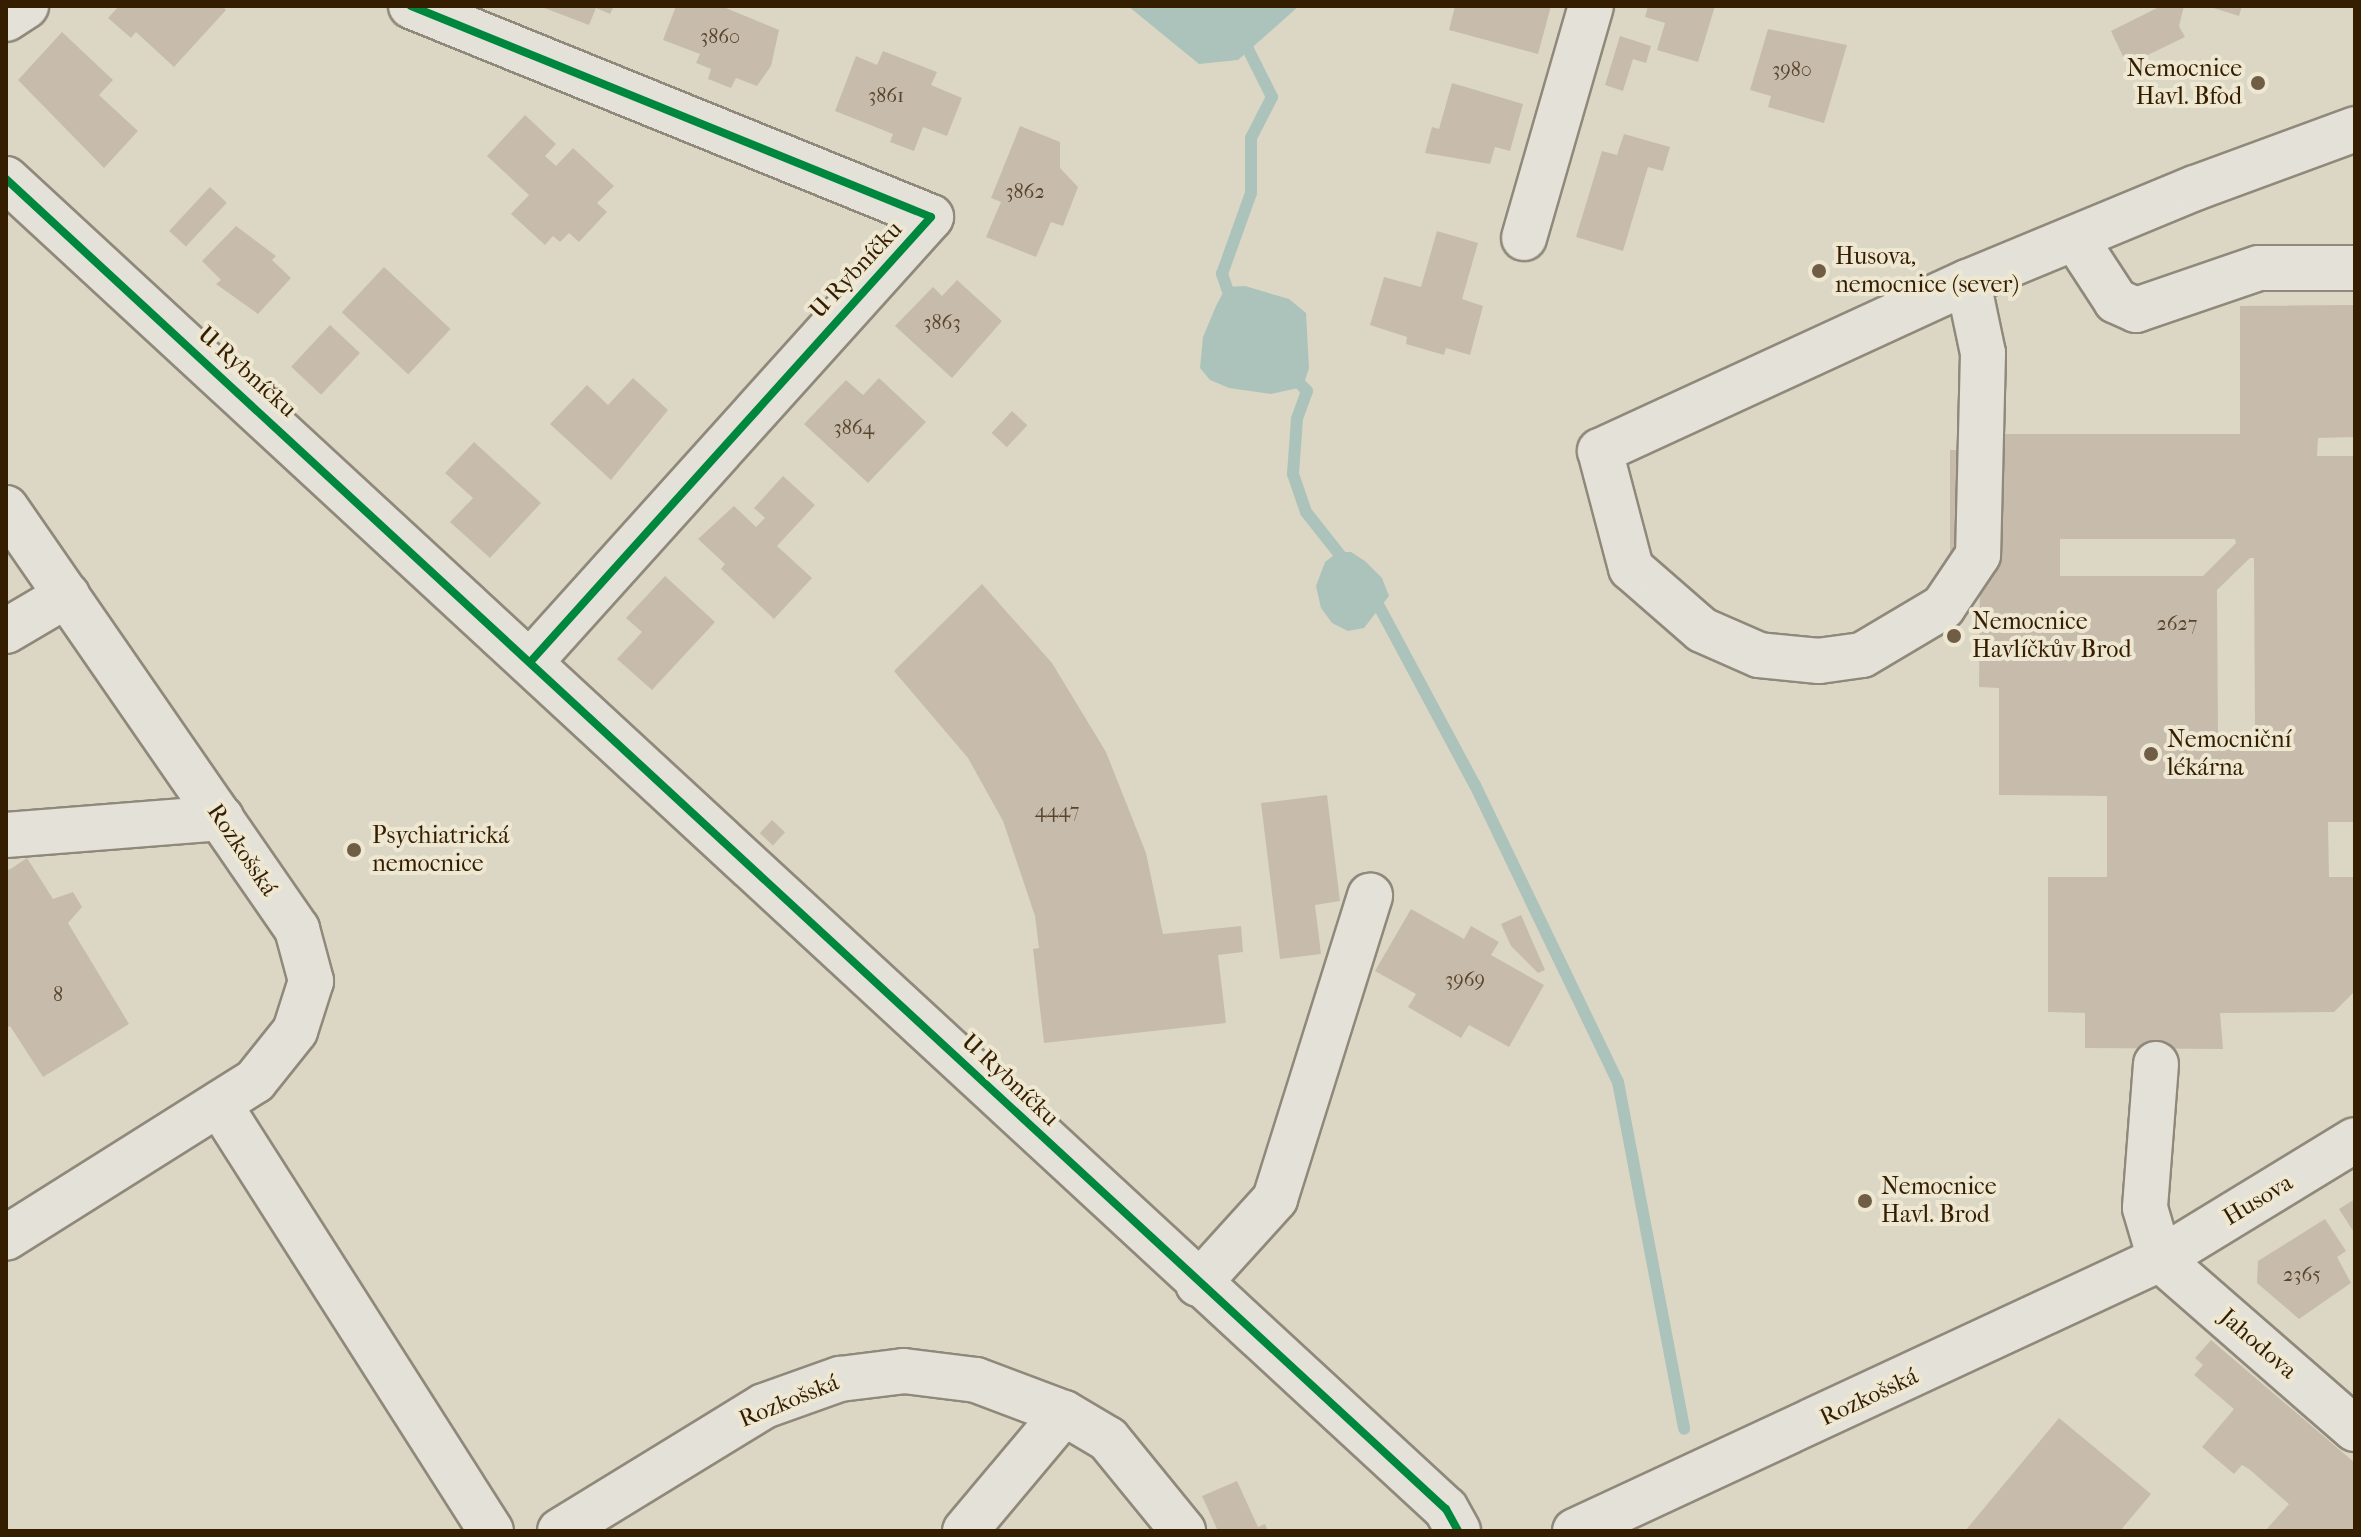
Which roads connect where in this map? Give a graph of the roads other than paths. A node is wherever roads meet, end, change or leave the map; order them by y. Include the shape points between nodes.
1 (26, 6) edge
2 (411, 6) edge
3 (1591, 6) edge
4 (6, 19) edge
5 (2355, 129) edge
6 (6, 179) edge
7 (1524, 238) dead end
8 (2075, 238) junction
9 (2355, 268) edge
10 (1968, 282) junction
11 (6, 508) edge
12 (67, 595) junction
13 (6, 631) edge
14 (532, 660) junction
15 (221, 818) junction
16 (6, 835) edge
17 (1370, 895) dead end
18 (2156, 1064) dead end
19 (219, 1104) junction
20 (2355, 1140) edge
21 (6, 1238) edge
22 (2160, 1259) junction
23 (1198, 1284) junction
24 (1064, 1413) junction
25 (2355, 1429) edge
26 (491, 1531) edge
27 (560, 1531) edge
28 (965, 1531) edge
29 (1183, 1531) edge
30 (1458, 1531) edge
31 (1575, 1531) edge

1 - 4 street
2 - 14 street, U Rybníčku via 931,217
3 - 7 street
5 - 8 street
6 - 14 street, U Rybníčku
8 - 9 street via 2116,301 2136,310 2259,268
8 - 10 street
10 - 10 street via 1600,451 1631,568 1702,630 1759,655 1819,661 1862,655 1943,607 1978,555 1983,353
11 - 12 street, Rozkošská
12 - 13 street
12 - 15 street, Rozkošská
14 - 23 street, U Rybníčku
15 - 16 street
15 - 19 street, Rozkošská via 297,929 311,981 295,1031 255,1081
17 - 23 street via 1275,1199
18 - 22 street via 2145,1208
19 - 21 street, Rozkošská
19 - 26 street
20 - 22 street, Husova
22 - 25 street, Jahodova
22 - 31 street, Rozkošská
23 - 30 street, U Rybníčku via 1446,1509
24 - 27 street, Rozkošská via 976,1380 904,1371 840,1379 764,1406
24 - 28 street
24 - 29 street, Rozkošská via 1108,1439

